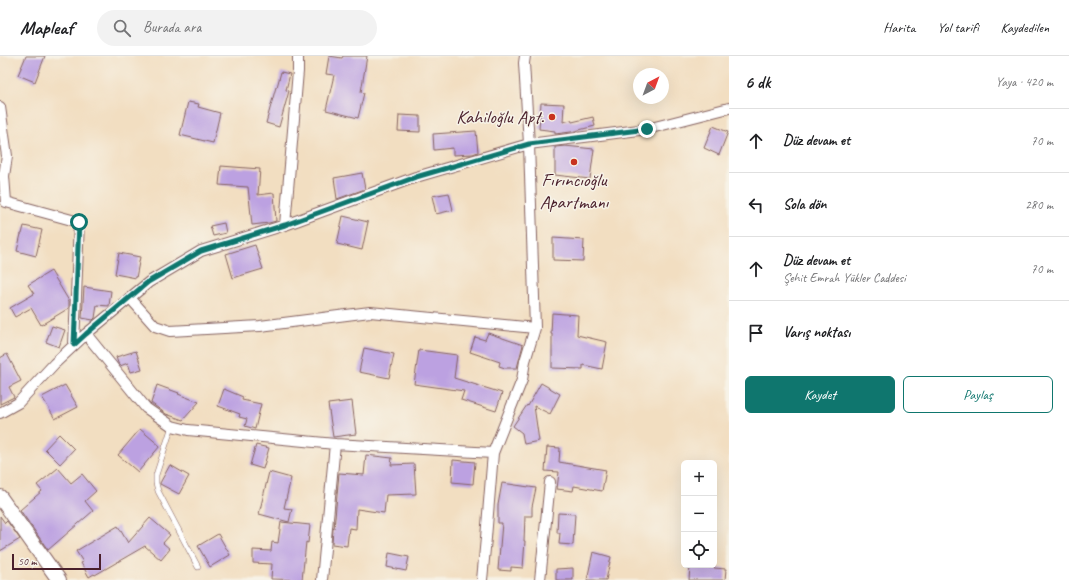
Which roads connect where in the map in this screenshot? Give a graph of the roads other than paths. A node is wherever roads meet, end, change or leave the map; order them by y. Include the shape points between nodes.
1 (298, 56) edge
2 (526, 56) edge
3 (0, 107) edge
4 (729, 108) edge
5 (529, 144) junction
6 (2, 176) edge
7 (285, 225) junction
8 (130, 298) junction
9 (535, 328) junction
10 (86, 334) junction
11 (74, 345) junction
12 (0, 413) edge
13 (172, 426) junction
14 (335, 444) junction
15 (493, 454) junction
16 (550, 482) dead end
17 (0, 496) edge
18 (198, 567) dead end
19 (59, 580) edge
20 (322, 580) edge
21 (482, 580) edge
22 (540, 580) edge

1 - 7 street
2 - 5 street via 524,63
3 - 6 street via 7,156
4 - 5 street via 647,129
5 - 7 street via 416,177
5 - 9 street
6 - 11 street via 6,202 79,222
7 - 8 street via 201,251 148,282
8 - 9 street via 155,326 170,331 260,326 370,312
8 - 10 street
9 - 15 street via 522,380
10 - 11 street
10 - 13 street via 146,408
11 - 12 street via 18,403
13 - 14 street via 188,430
13 - 18 lane via 156,475 156,483
14 - 15 street
14 - 20 street
15 - 21 street
16 - 22 street
17 - 19 street

